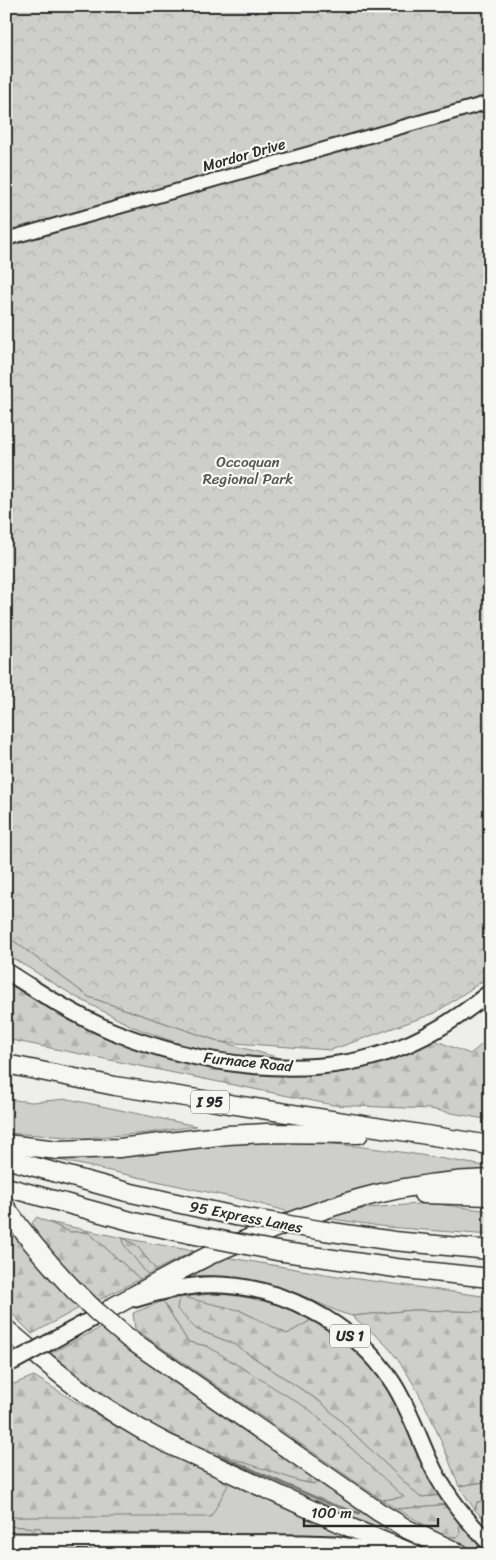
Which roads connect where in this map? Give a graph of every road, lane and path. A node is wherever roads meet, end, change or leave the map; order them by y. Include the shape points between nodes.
1 (490, 102) edge
2 (6, 239) edge
3 (6, 971) edge
4 (490, 992) edge
5 (6, 1064) edge
6 (415, 1134) junction
7 (6, 1144) edge
8 (490, 1145) edge
9 (6, 1159) edge
10 (490, 1179) edge
11 (6, 1187) edge
12 (490, 1196) edge
13 (329, 1207) junction
14 (6, 1208) edge
15 (490, 1250) edge
16 (490, 1278) edge
17 (110, 1308) junction
18 (6, 1329) edge
19 (9, 1364) edge
20 (6, 1541) edge
21 (490, 1544) edge
22 (392, 1554) edge
23 (414, 1554) edge
24 (461, 1554) edge

1 - 2 street, Mordor Drive
3 - 4 main road, Furnace Road via 79,1015 143,1042 214,1060 292,1067 338,1065 395,1050 449,1023
5 - 6 highway, I 95 via 115,1086
6 - 7 highway via 246,1134 119,1148 58,1150
6 - 8 highway, I 95
9 - 15 highway, 95 Express Lanes, bridge via 127,1192 235,1216 325,1232
10 - 13 highway via 419,1184
11 - 16 highway, bridge via 134,1222 277,1251
12 - 13 highway via 406,1194
13 - 17 highway via 206,1257
14 - 24 highway, bridge via 46,1261 128,1338 379,1512
17 - 19 main road, US 1, bridge
17 - 21 main road, US 1 via 170,1290 219,1285 290,1301 335,1324 362,1345 392,1382 441,1483
18 - 23 highway via 74,1385 143,1431
20 - 22 main road via 335,1544

